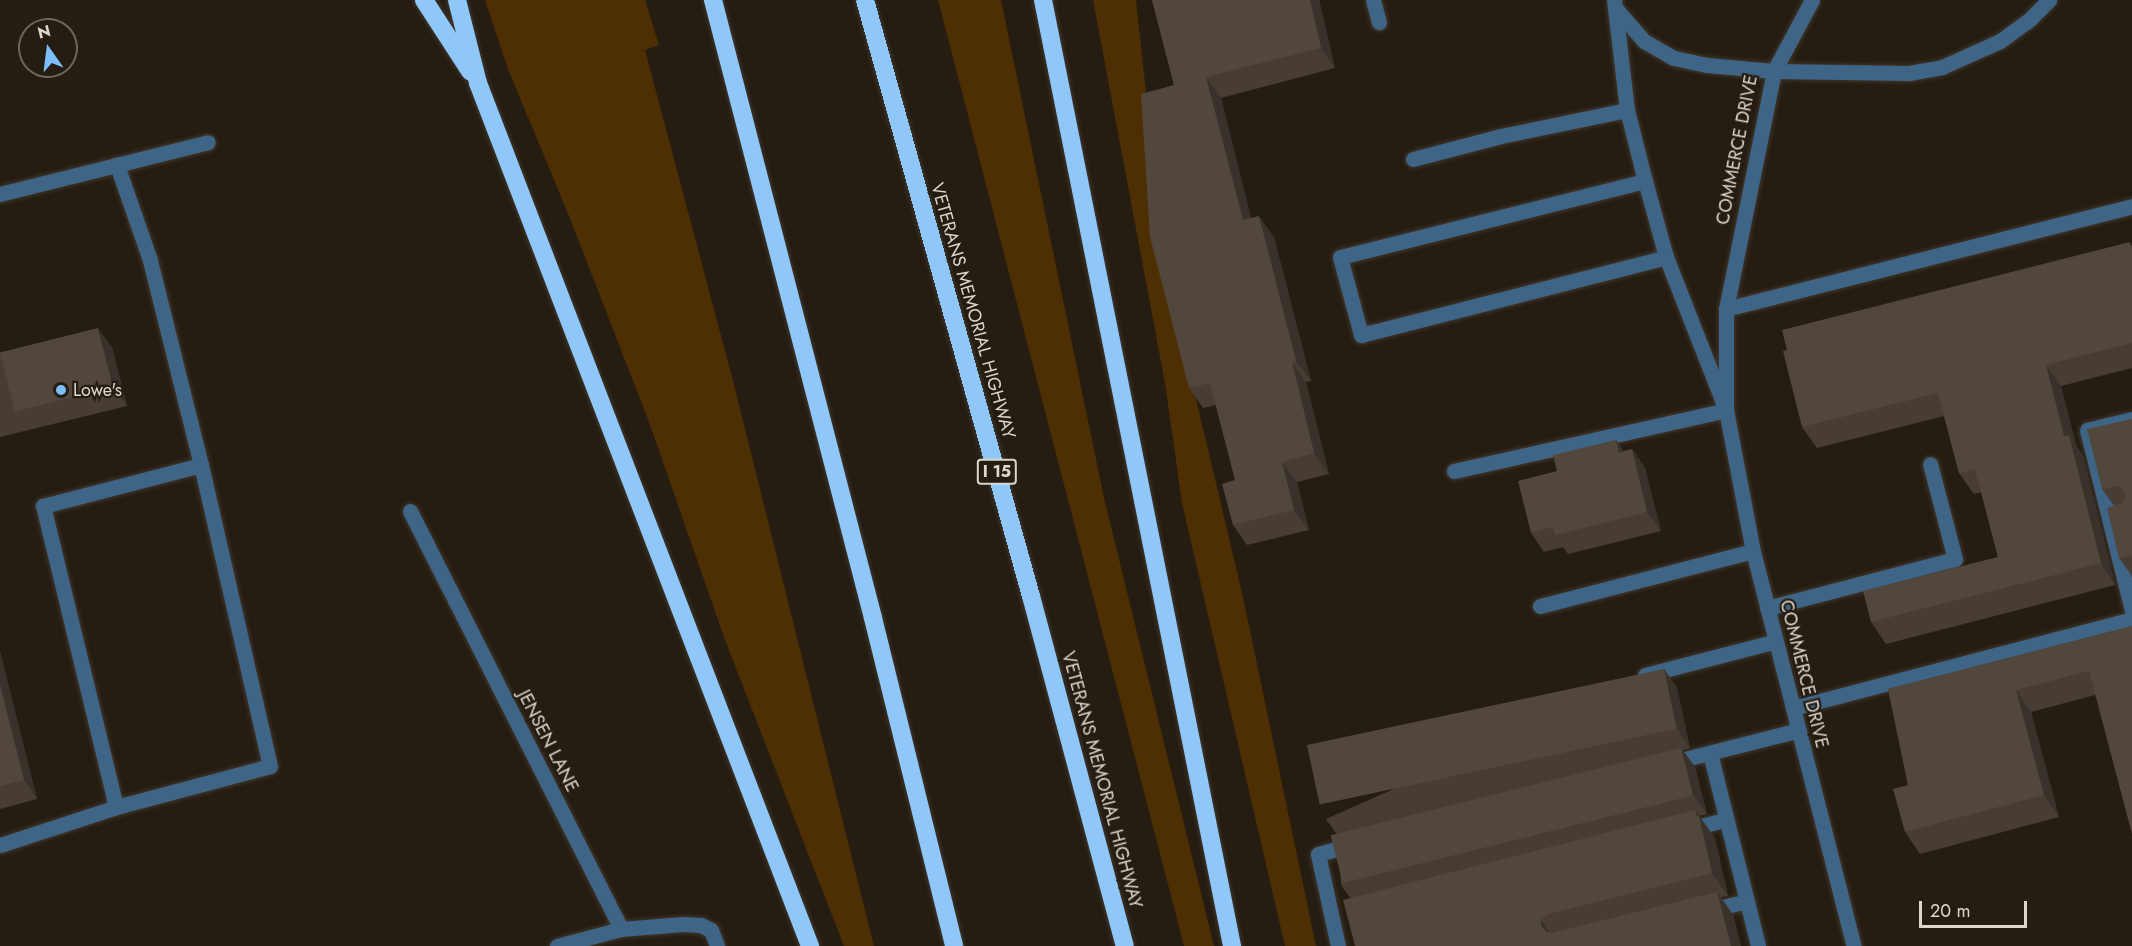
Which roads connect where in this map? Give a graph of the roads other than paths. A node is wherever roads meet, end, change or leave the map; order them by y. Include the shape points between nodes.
1 (424, 0) edge
2 (457, 0) edge
3 (713, 0) edge
4 (865, 0) edge
5 (1043, 0) edge
6 (1373, 0) edge
7 (1812, 0) edge
8 (2049, 0) edge
9 (1615, 4) edge
10 (1379, 22) dead end
11 (1774, 71) junction
12 (478, 84) junction
13 (1627, 110) junction
14 (208, 142) dead end
15 (1413, 159) dead end
16 (117, 165) junction
17 (1645, 181) junction
18 (0, 194) edge
19 (2132, 206) edge
20 (1666, 257) junction
21 (1726, 309) junction
22 (1726, 410) junction
23 (2132, 419) edge
24 (1930, 464) dead end
25 (201, 465) junction
26 (1454, 471) dead end
27 (410, 511) dead end
28 (1753, 551) junction
29 (1540, 606) dead end
30 (1767, 608) junction
31 (2132, 611) edge
32 (2132, 619) edge
33 (1776, 641) junction
34 (1635, 678) edge
35 (1793, 708) junction
36 (1799, 730) junction
37 (1710, 753) junction
38 (1652, 767) edge
39 (116, 807) junction
40 (1727, 819) junction
41 (1669, 834) edge
42 (1364, 842) edge
43 (0, 845) edge
44 (1747, 901) junction
45 (1690, 915) edge
46 (621, 929) junction
47 (1850, 945) edge
48 (556, 946) edge
49 (717, 946) edge
50 (810, 946) edge
51 (954, 946) edge
52 (1125, 946) edge
53 (1232, 946) edge
54 (1338, 946) edge
55 (1758, 946) edge

1 - 12 highway
2 - 12 highway
3 - 51 highway
4 - 52 highway, VETERANS MEMORIAL HIGHWAY / I 15
5 - 53 highway
6 - 10 street
7 - 11 street
8 - 11 street via 2000,41 1942,67 1909,73
9 - 11 street, COMMERCE DRIVE via 1644,41 1674,58
9 - 13 street, COMMERCE DRIVE
11 - 21 street, COMMERCE DRIVE
12 - 50 highway
13 - 15 street
13 - 17 street, COMMERCE DRIVE
14 - 16 street
16 - 18 street
16 - 25 street via 150,260
17 - 20 street, COMMERCE DRIVE
17 - 20 street via 1340,257 1361,335
19 - 21 street
20 - 22 street, COMMERCE DRIVE
21 - 22 street, COMMERCE DRIVE
22 - 26 street
22 - 28 street, COMMERCE DRIVE
23 - 31 street via 2087,430 2115,521
24 - 30 street via 1955,559
25 - 39 street via 270,766
25 - 39 street via 43,506
27 - 46 street, JENSEN LANE
28 - 29 street
28 - 30 street, COMMERCE DRIVE
30 - 33 street, COMMERCE DRIVE
32 - 35 street
33 - 34 street
33 - 35 street, COMMERCE DRIVE
35 - 36 street, COMMERCE DRIVE
36 - 37 street
36 - 47 street, COMMERCE DRIVE
37 - 38 street
37 - 40 street
39 - 43 street
40 - 41 street
40 - 44 street
42 - 54 street via 1318,854 1338,918
44 - 45 street
44 - 55 street
46 - 48 street
46 - 49 street via 701,925 711,930

